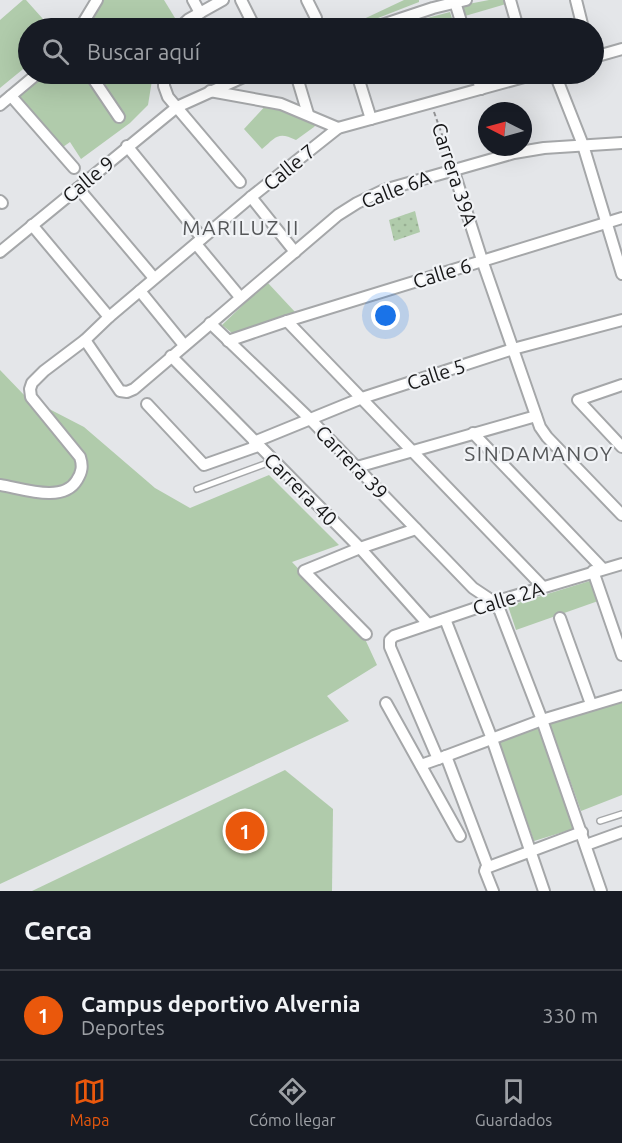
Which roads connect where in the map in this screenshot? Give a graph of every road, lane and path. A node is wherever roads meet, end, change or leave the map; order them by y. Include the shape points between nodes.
1 (97, 0) edge
2 (193, 0) edge
3 (223, 0) edge
4 (241, 0) edge
5 (307, 0) edge
6 (466, 0) edge
7 (510, 0) edge
8 (576, 0) edge
9 (454, 2) junction
10 (431, 4) edge
11 (200, 12) junction
12 (86, 18) edge
13 (196, 18) edge
14 (250, 18) edge
15 (316, 18) dead end
16 (397, 18) edge
17 (460, 18) edge
18 (515, 18) edge
19 (580, 18) edge
20 (622, 51) edge
21 (604, 55) edge
22 (25, 84) edge
23 (97, 84) edge
24 (164, 84) edge
25 (217, 84) edge
26 (299, 84) edge
27 (360, 84) edge
28 (479, 84) edge
29 (498, 84) edge
30 (559, 84) edge
31 (481, 89) junction
32 (210, 91) junction
33 (11, 96) junction
34 (431, 102) junction
35 (0, 105) edge
36 (177, 107) junction
37 (308, 114) junction
38 (119, 117) dead end
39 (371, 118) junction
40 (338, 128) junction
41 (622, 143) edge
42 (583, 145) junction
43 (127, 146) junction
44 (74, 168) dead end
45 (453, 169) junction
46 (240, 182) dead end
47 (78, 188) junction
48 (251, 197) junction
49 (622, 218) edge
50 (608, 223) junction
51 (32, 225) junction
52 (199, 238) junction
53 (0, 252) edge
54 (295, 252) junction
55 (483, 260) junction
56 (622, 274) edge
57 (154, 278) junction
58 (140, 291) junction
59 (240, 297) junction
60 (109, 317) junction
61 (622, 320) edge
62 (287, 321) junction
63 (210, 323) junction
64 (85, 340) junction
65 (228, 341) junction
66 (184, 345) junction
67 (513, 349) junction
68 (171, 356) junction
69 (622, 385) edge
70 (362, 398) junction
71 (147, 404) dead end
72 (536, 416) junction
73 (310, 419) junction
74 (473, 432) junction
75 (256, 444) junction
76 (622, 447) edge
77 (413, 451) junction
78 (273, 461) junction
79 (357, 466) junction
80 (0, 485) edge
81 (197, 489) dead end
82 (622, 515) edge
83 (416, 529) junction
84 (360, 548) junction
85 (622, 564) edge
86 (598, 570) junction
87 (543, 587) junction
88 (494, 602) junction
89 (560, 618) dead end
90 (445, 619) junction
91 (428, 624) junction
92 (366, 634) dead end
93 (622, 655) edge
94 (622, 696) edge
95 (386, 703) dead end
96 (591, 704) junction
97 (542, 720) junction
98 (492, 738) junction
99 (442, 758) junction
100 (421, 765) junction
101 (622, 814) edge
102 (600, 822) dead end
103 (582, 832) junction
104 (622, 832) edge
105 (460, 836) dead end
106 (586, 845) junction
107 (530, 852) junction
108 (488, 867) junction
109 (493, 891) edge
110 (544, 891) edge
111 (601, 891) edge

1 - 12 street
2 - 11 street
3 - 11 street
4 - 14 street
5 - 15 street
6 - 9 street
7 - 18 street
8 - 19 street
9 - 10 street
9 - 17 street
10 - 16 street
11 - 13 street
20 - 21 street
22 - 33 street
23 - 38 street
24 - 36 street
25 - 32 street, Calle 9
26 - 37 street
27 - 39 street
28 - 31 street
29 - 31 street, Calle 7
30 - 42 street
31 - 34 street, Calle 7
32 - 36 street, Calle 9
32 - 37 street via 281,104
33 - 35 street
33 - 44 street
34 - 39 street, Calle 7
34 - 45 path, Carrera 39A
36 - 43 street, Calle 9
36 - 46 street
37 - 40 street
39 - 40 street, Calle 7
40 - 48 street, Calle 7
41 - 42 street, Calle 6A
42 - 45 street, Calle 6A via 514,153
42 - 50 street
43 - 47 street, Calle 9
43 - 52 street
45 - 54 street, Calle 6A via 357,202
45 - 55 street, Carrera 39A
47 - 51 street, Calle 9
47 - 57 street
48 - 52 street, Calle 7
48 - 54 street
49 - 50 street, Calle 6
50 - 55 street, Calle 6
50 - 56 street
51 - 53 street, Calle 9
51 - 60 street
52 - 57 street, Calle 7
52 - 59 street
54 - 59 street, Calle 6A
55 - 62 street, Calle 6
55 - 67 street, Carrera 39A
57 - 58 street, Calle 7
58 - 60 street, Calle 7
58 - 66 street
59 - 63 street, Calle 6A
60 - 64 street, Calle 7
61 - 67 street, Calle 5
62 - 65 street, Calle 6
62 - 70 street
63 - 65 street, Carrera 39
63 - 66 street, Calle 6A
64 - 68 street, Calle 6A via 120,391 134,389
64 - 80 street, Calle 7 via 44,371 30,389 42,413 81,458 81,474 75,484 62,492
65 - 73 street, Carrera 39
66 - 68 street, Calle 6A
67 - 70 street, Calle 5
67 - 72 street, Carrera 39A
68 - 75 street, Carrera 40
69 - 76 street via 578,400
70 - 73 street, Calle 5
70 - 77 street
71 - 75 street, Calle 5 via 204,465
72 - 74 street
72 - 82 street, Carrera 39A via 547,437
73 - 75 street, Calle 5
73 - 79 street, Carrera 39
74 - 77 street
74 - 86 street
75 - 78 street, Carrera 40
77 - 79 street
77 - 87 street
78 - 81 lane
78 - 84 street, Carrera 40
79 - 83 street, Carrera 39
83 - 84 street
83 - 88 street, Carrera 39 via 473,588
84 - 91 street, Carrera 40
84 - 92 street via 304,571
85 - 86 street, Calle 2A
86 - 87 street, Calle 2A
86 - 93 street
87 - 88 street, Calle 2A
88 - 90 street, Calle 2A
88 - 97 street via 505,620
89 - 96 street
90 - 91 street, Calle 2A
90 - 98 street
91 - 99 street, Calle 2A via 394,636 390,647
94 - 96 street
95 - 100 street
96 - 97 street
97 - 98 street
97 - 103 street
98 - 99 street
98 - 107 street
99 - 100 street
99 - 108 street
100 - 105 street
101 - 102 lane
103 - 106 street
103 - 107 street
104 - 106 street
106 - 111 street
107 - 108 street
107 - 110 street
108 - 109 street via 485,871

